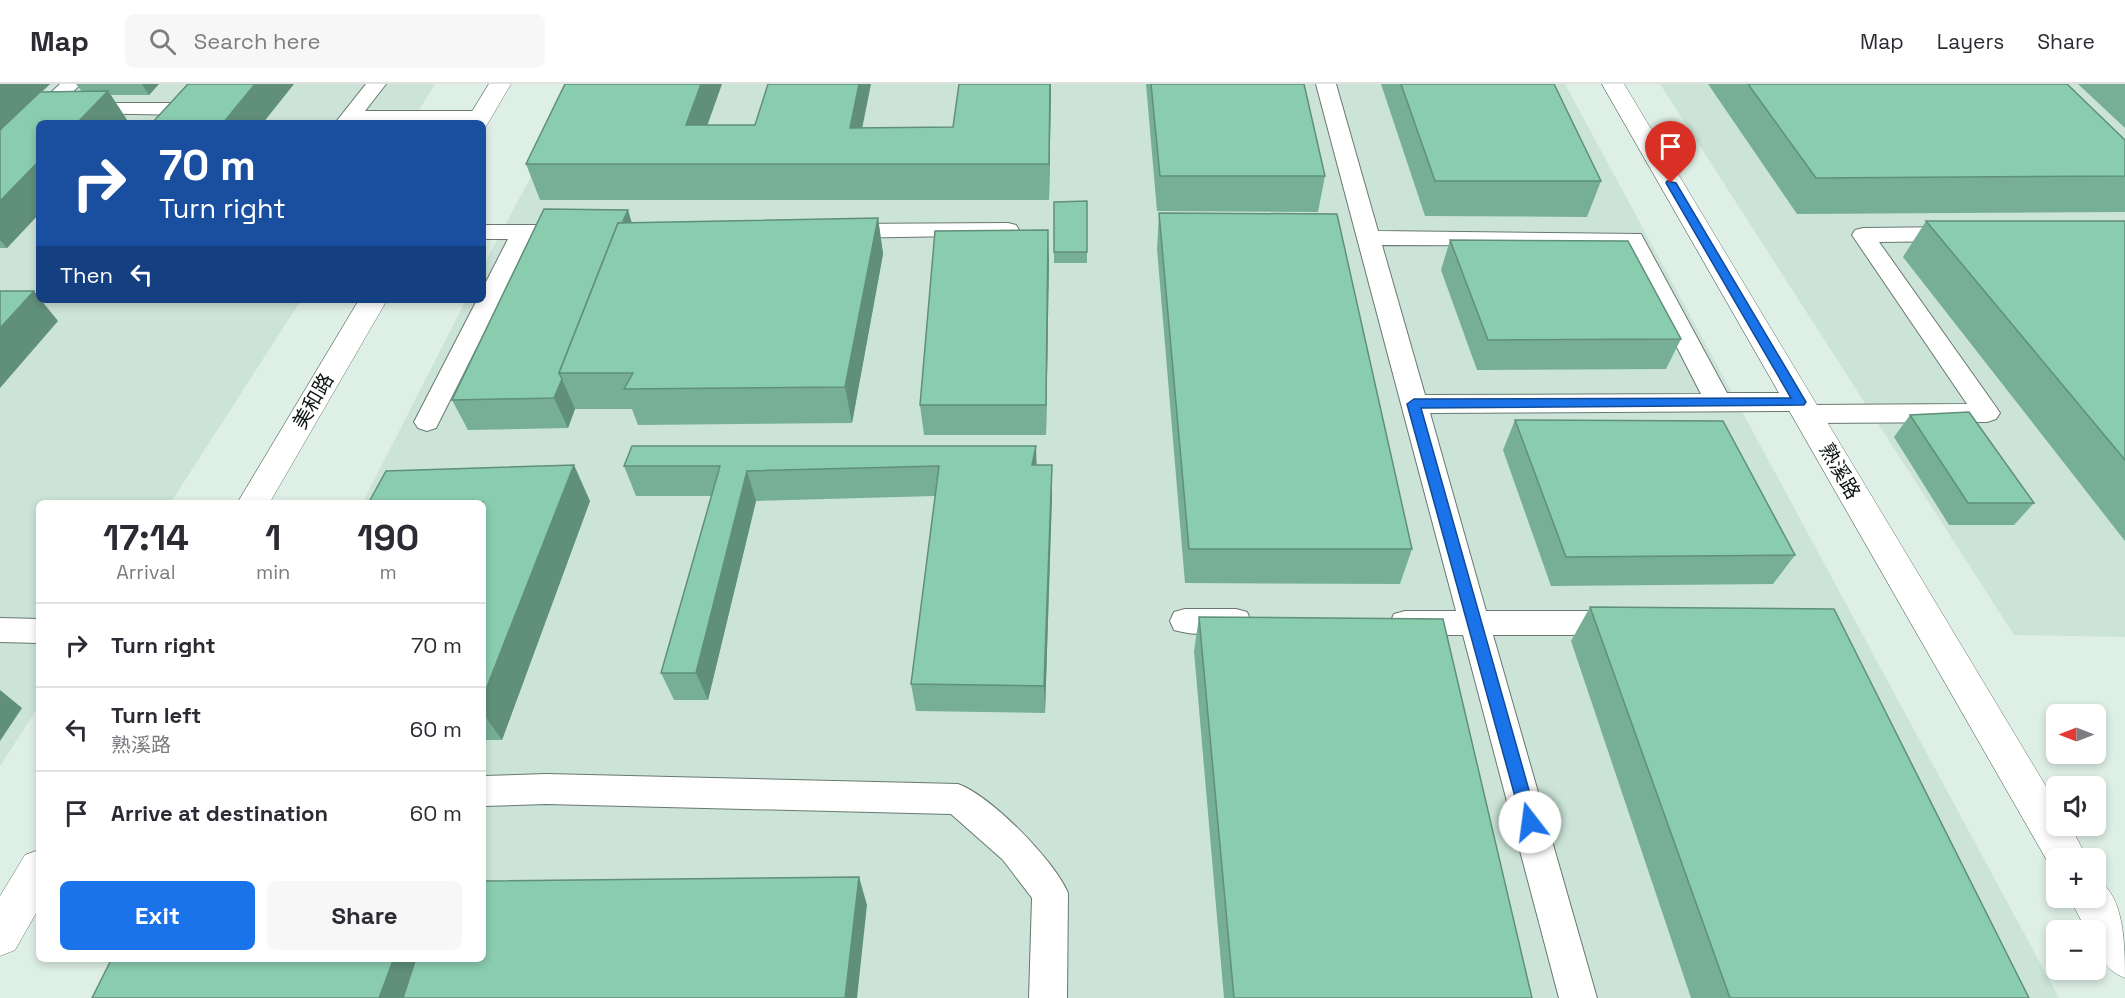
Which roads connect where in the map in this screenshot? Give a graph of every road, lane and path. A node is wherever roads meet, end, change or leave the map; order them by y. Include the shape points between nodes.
1 (71, 84) edge
2 (376, 84) edge
3 (500, 84) edge
4 (1326, 84) edge
5 (1612, 84) edge
6 (206, 93) edge
7 (44, 110) junction
8 (185, 116) edge
9 (347, 120) edge
10 (478, 120) edge
11 (0, 151) edge
12 (1014, 230) edge
13 (822, 231) edge
14 (486, 232) edge
15 (523, 232) junction
16 (595, 232) edge
17 (1982, 233) edge
18 (1368, 238) junction
19 (371, 303) edge
20 (1719, 403) junction
21 (1414, 404) junction
22 (1803, 408) junction
23 (427, 422) dead end
24 (255, 500) edge
25 (1185, 621) dead end
26 (1266, 622) edge
27 (1371, 622) edge
28 (1475, 623) junction
29 (1649, 623) edge
30 (0, 630) edge
31 (36, 631) edge
32 (486, 791) edge
33 (2061, 848) edge
34 (36, 874) edge
35 (2096, 908) edge
36 (0, 935) edge
37 (2125, 957) edge
38 (1048, 998) edge
39 (1578, 998) edge

1 - 7 lane
2 - 9 lane
3 - 10 street
4 - 18 lane
5 - 22 street, 熟溪路
6 - 8 lane
7 - 8 lane
7 - 11 lane
9 - 10 lane
12 - 13 lane
14 - 15 lane
15 - 16 lane
15 - 23 lane
17 - 22 lane via 1863,235 1987,413
18 - 20 lane via 1633,239
18 - 21 lane
19 - 24 street, 美和路
20 - 21 lane
20 - 22 lane
21 - 28 lane
22 - 33 street, 熟溪路
25 - 26 lane
27 - 28 lane
28 - 29 lane
28 - 39 lane
30 - 31 lane
32 - 38 lane via 958,799 1015,849 1050,892
34 - 36 street
35 - 37 street

